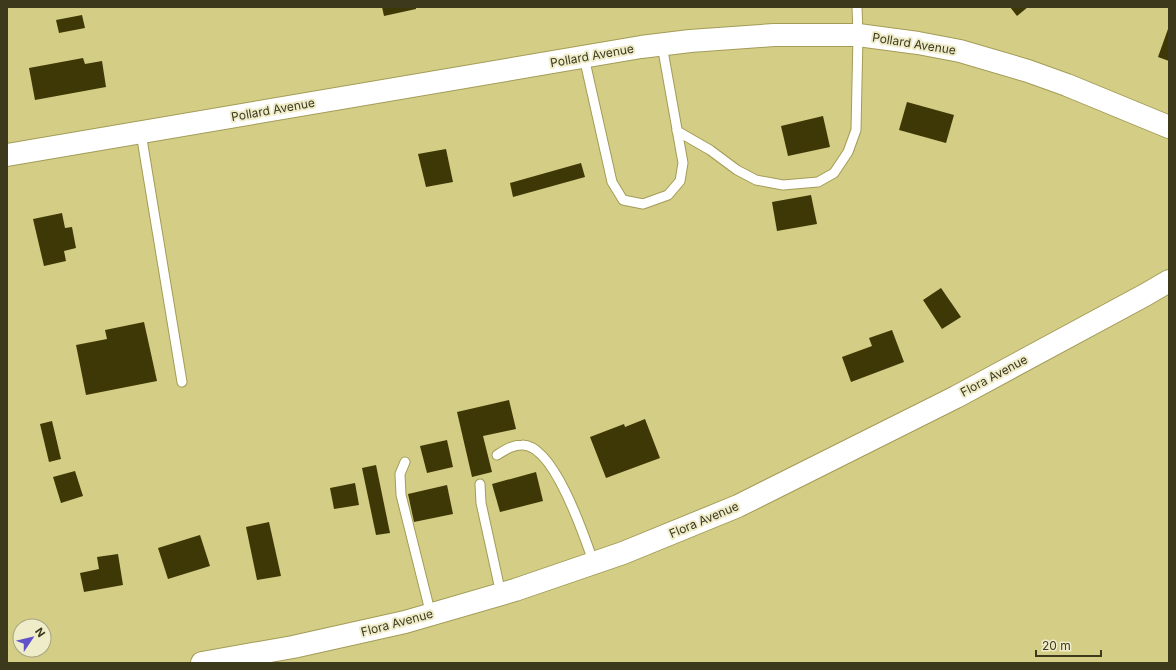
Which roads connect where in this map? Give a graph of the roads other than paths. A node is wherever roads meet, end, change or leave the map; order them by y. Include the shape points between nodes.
1 (857, 7) edge
2 (858, 35) junction
3 (662, 44) junction
4 (584, 57) junction
5 (1169, 127) edge
6 (677, 131) junction
7 (141, 133) junction
8 (7, 155) edge
9 (1169, 281) edge
10 (182, 382) dead end
11 (497, 455) dead end
12 (405, 462) dead end
13 (480, 484) dead end
14 (594, 564) junction
15 (501, 594) junction
16 (431, 615) junction
17 (202, 663) edge

1 - 2 lane
2 - 3 street, Pollard Avenue via 774,34
2 - 5 street, Pollard Avenue via 960,51 1067,85
2 - 6 lane via 856,130 848,152 834,173 818,182 783,186 756,180
3 - 4 street, Pollard Avenue
3 - 6 lane
4 - 6 lane via 612,182 623,200 643,204 668,195 680,181 683,163
4 - 7 street, Pollard Avenue
7 - 8 street, Pollard Avenue
7 - 10 lane
9 - 14 street, Flora Avenue via 956,397 738,506
11 - 14 lane via 508,448 523,444 538,450 550,464 565,491
12 - 16 lane via 400,474 401,495
13 - 15 lane via 481,503
14 - 15 street, Flora Avenue
15 - 16 street, Flora Avenue
16 - 17 street, Flora Avenue via 293,647

